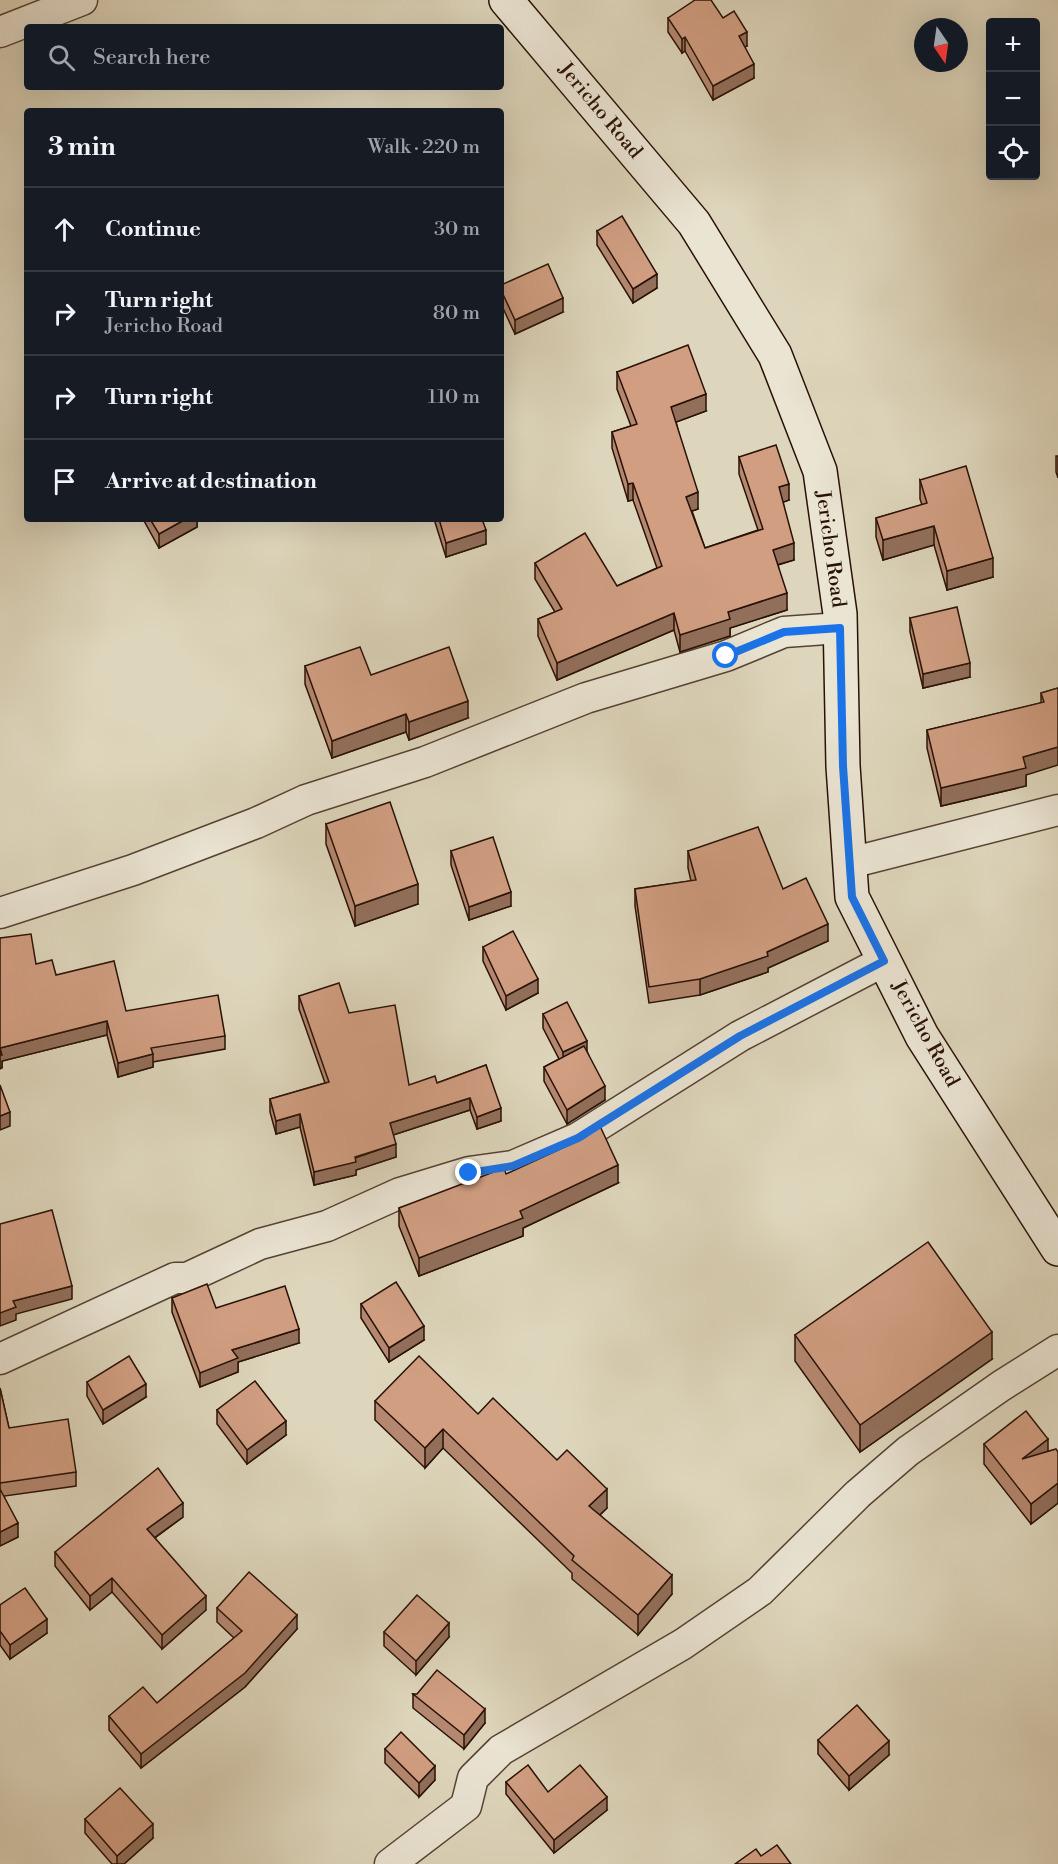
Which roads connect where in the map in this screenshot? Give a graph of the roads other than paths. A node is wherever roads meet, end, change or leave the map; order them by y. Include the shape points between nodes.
1 (82, 0) edge
2 (506, 0) edge
3 (0, 32) edge
4 (840, 628) junction
5 (1058, 810) edge
6 (850, 863) junction
7 (0, 913) edge
8 (884, 961) junction
9 (1058, 1249) edge
10 (1058, 1350) edge
11 (0, 1359) edge
12 (390, 1864) edge

1 - 3 street
2 - 4 street, Jericho Road via 694,223 775,355 820,471
4 - 6 street, Jericho Road
4 - 7 street via 784,632 726,656 586,698 425,762 306,800 256,824 133,870
5 - 6 street
6 - 8 street, Jericho Road via 852,897
8 - 9 street, Jericho Road via 922,1036
8 - 11 street via 740,1036 578,1138 513,1166 469,1173 400,1193 327,1226 260,1244 187,1278 175,1278
10 - 12 street via 908,1451 760,1590 683,1644 501,1750 473,1778 466,1806

